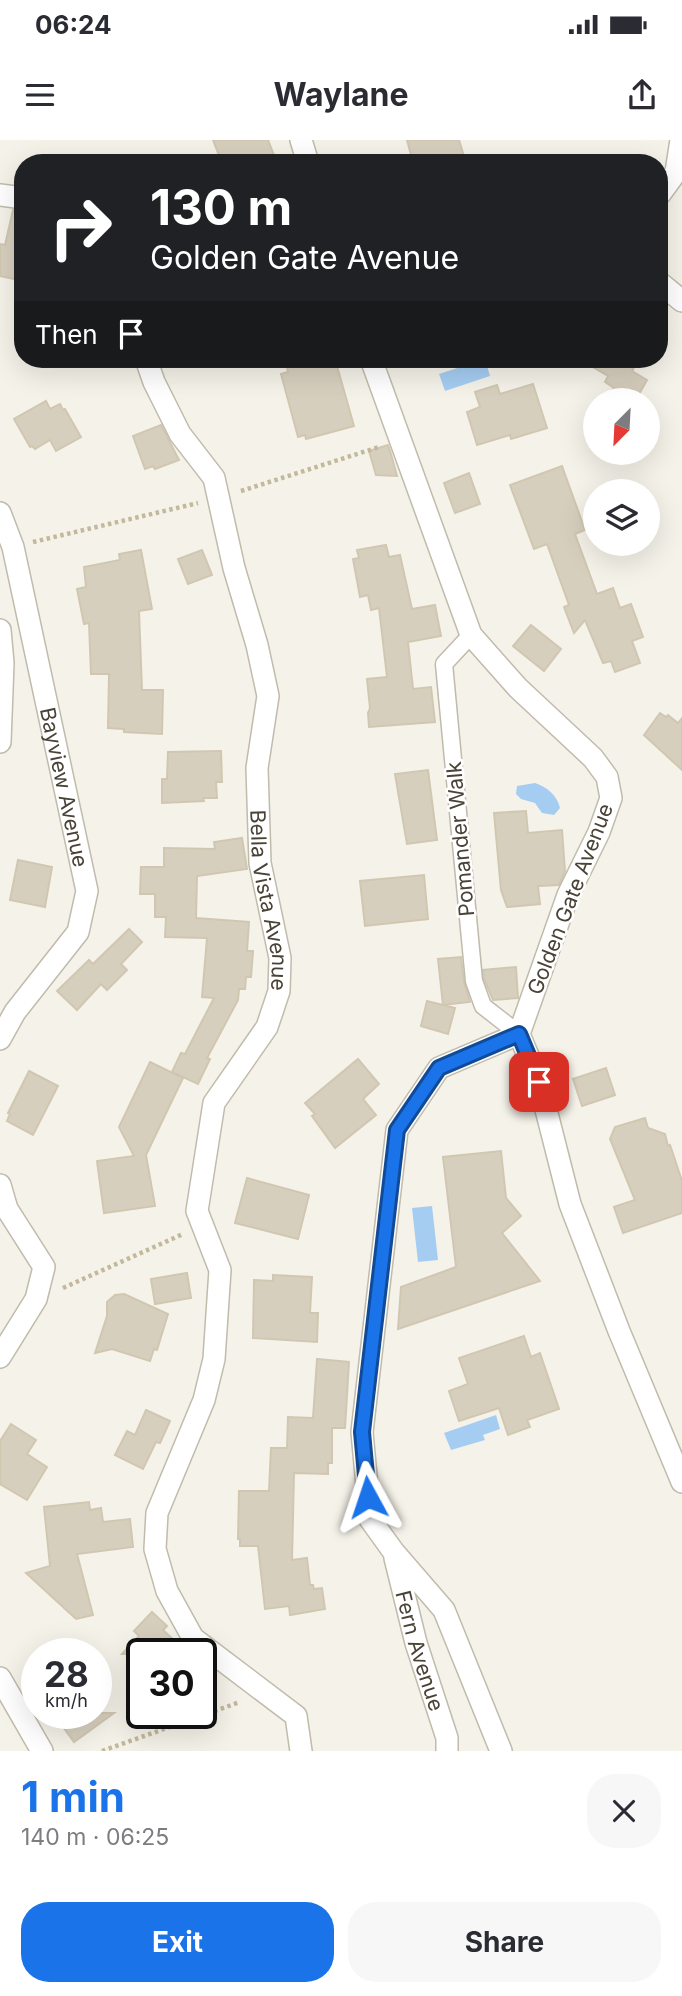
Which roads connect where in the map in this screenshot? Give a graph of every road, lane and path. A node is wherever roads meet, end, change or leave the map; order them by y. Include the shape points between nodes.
1 (681, 140) edge
2 (668, 183) edge
3 (668, 290) edge
4 (682, 301) edge
5 (149, 368) edge
6 (374, 368) edge
7 (0, 513) edge
8 (0, 630) edge
9 (471, 635) junction
10 (0, 742) edge
11 (519, 1034) junction
12 (0, 1039) edge
13 (0, 1185) edge
14 (202, 1225) junction
15 (37, 1300) junction
16 (0, 1357) edge
17 (682, 1482) edge
18 (393, 1551) junction
19 (0, 1678) edge
20 (265, 1693) junction
21 (42, 1751) edge
22 (102, 1751) edge
23 (301, 1751) edge
24 (447, 1751) edge
25 (501, 1751) edge

1 - 2 street via 676,172
3 - 4 street
5 - 14 street, Bella Vista Avenue via 180,434 214,478 268,696 257,768 260,863 280,958 279,991 267,1027 214,1103 197,1211
6 - 9 street, Golden Gate Avenue
7 - 12 street, Bayview Avenue via 13,547 87,891 78,932 15,1012
8 - 10 street
9 - 11 street, Pomander Walk via 444,664 474,981 483,1006
9 - 11 street, Golden Gate Avenue via 518,688 593,758 607,777 611,798 568,895
11 - 17 street via 539,1082 570,1204
11 - 18 street via 439,1068 397,1130 362,1432 370,1519
13 - 15 street via 7,1209 44,1267
14 - 15 path
14 - 20 street, Bella Vista Avenue via 219,1270 214,1359 204,1399 157,1513 155,1549 167,1591 193,1638
15 - 16 street
18 - 24 street, Fern Avenue
18 - 25 street via 444,1611
19 - 21 street
20 - 22 path
20 - 23 street, Bella Vista Avenue via 296,1716

